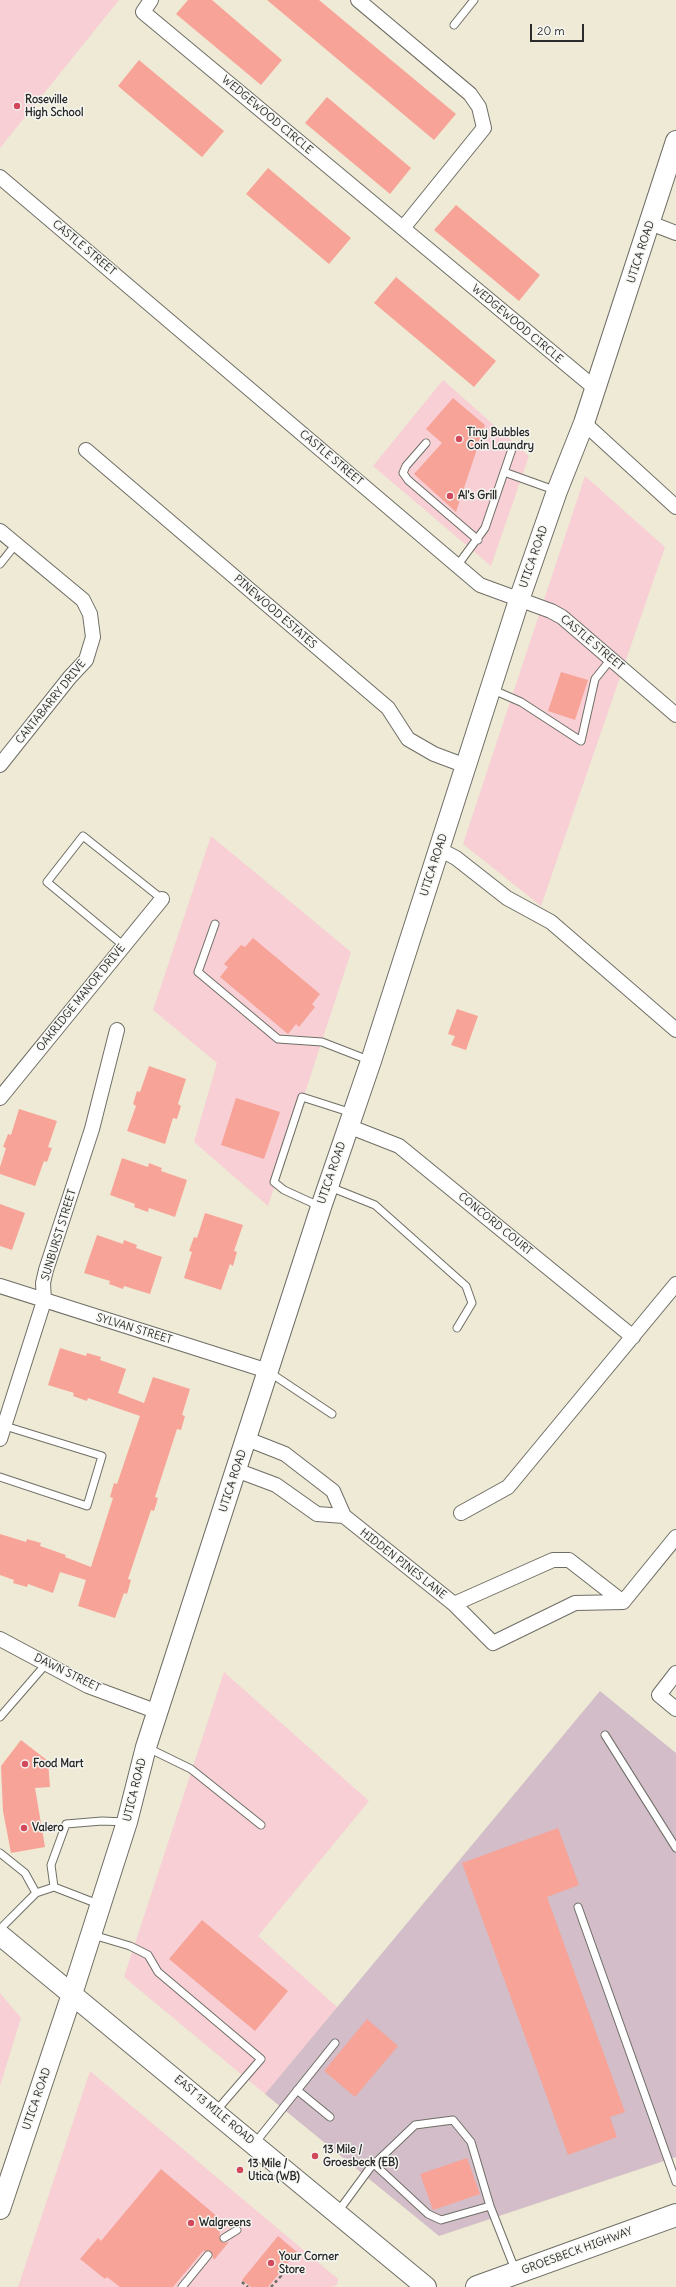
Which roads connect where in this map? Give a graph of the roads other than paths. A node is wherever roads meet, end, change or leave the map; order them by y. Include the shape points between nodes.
1 (152, 0) edge
2 (358, 0) edge
3 (474, 0) edge
4 (454, 25) dead end
5 (676, 141) edge
6 (0, 177) edge
7 (650, 223) junction
8 (402, 228) junction
9 (676, 233) edge
10 (596, 389) junction
11 (584, 424) junction
12 (426, 443) dead end
13 (512, 449) dead end
14 (86, 450) dead end
15 (504, 472) junction
16 (557, 491) junction
17 (676, 507) edge
18 (0, 531) edge
19 (478, 540) junction
20 (16, 544) junction
21 (0, 564) edge
22 (457, 566) junction
23 (519, 600) junction
24 (611, 659) junction
25 (491, 689) junction
26 (676, 715) edge
27 (0, 765) edge
28 (466, 766) junction
29 (439, 849) junction
30 (162, 899) joint
31 (215, 924) dead end
32 (124, 946) junction
33 (117, 1030) dead end
34 (676, 1030) edge
35 (371, 1061) junction
36 (0, 1098) edge
37 (350, 1119) junction
38 (328, 1186) junction
39 (321, 1207) junction
40 (676, 1284) edge
41 (0, 1286) edge
42 (44, 1301) junction
43 (457, 1328) dead end
44 (633, 1337) junction
45 (268, 1371) junction
46 (332, 1414) dead end
47 (2, 1433) edge
48 (247, 1439) junction
49 (236, 1470) junction
50 (0, 1476) edge
51 (460, 1513) dead end
52 (344, 1516) junction
53 (676, 1538) edge
54 (623, 1602) junction
55 (454, 1604) junction
56 (0, 1639) edge
57 (46, 1664) junction
58 (676, 1673) edge
59 (676, 1709) edge
60 (158, 1712) junction
61 (0, 1717) edge
62 (605, 1735) dead end
63 (146, 1747) junction
64 (127, 1822) junction
65 (261, 1825) dead end
66 (676, 1848) edge
67 (0, 1853) edge
68 (54, 1887) junction
69 (36, 1893) junction
70 (100, 1905) junction
71 (578, 1907) dead end
72 (0, 1929) edge
73 (91, 1934) junction
74 (0, 1935) edge
75 (72, 1994) junction
76 (335, 2043) dead end
77 (297, 2090) junction
78 (215, 2111) junction
79 (330, 2117) dead end
80 (254, 2144) junction
81 (374, 2164) junction
82 (676, 2182) edge
83 (490, 2206) junction
84 (0, 2209) edge
85 (337, 2213) junction
86 (676, 2215) edge
87 (238, 2230) dead end
88 (224, 2238) dead end
89 (208, 2255) dead end
90 (516, 2273) junction
91 (182, 2287) edge
92 (426, 2287) edge
93 (477, 2287) edge

1 - 8 street, WEDGEWOOD CIRCLE via 143,12
2 - 8 street via 470,94 479,107 484,128
3 - 4 lane
5 - 7 main road, UTICA ROAD
6 - 22 street, CASTLE STREET
7 - 9 street
7 - 10 main road, UTICA ROAD
8 - 10 street, WEDGEWOOD CIRCLE
10 - 11 main road, UTICA ROAD
11 - 16 main road, UTICA ROAD
11 - 17 street
12 - 19 lane via 403,473
13 - 15 lane
14 - 28 street, PINEWOOD ESTATES via 388,708 408,739 434,754
15 - 16 lane
15 - 19 lane via 486,528
16 - 23 main road, UTICA ROAD
18 - 20 street, CANTABARRY DRIVE
19 - 22 lane
20 - 21 lane
20 - 27 street, CANTABARRY DRIVE via 83,600 90,614 93,636 86,660
22 - 23 street, CASTLE STREET via 480,585
23 - 24 street, CASTLE STREET via 562,617
23 - 25 main road, UTICA ROAD
24 - 25 lane via 595,679 581,741 521,702
24 - 26 street, CASTLE STREET
25 - 28 main road, UTICA ROAD
28 - 29 main road, UTICA ROAD
29 - 34 street via 456,858 507,898 551,922
29 - 35 main road, UTICA ROAD
30 - 32 street, OAKRIDGE MANOR DRIVE
30 - 32 lane via 82,836 47,882
31 - 35 lane via 198,972 278,1040 322,1042
32 - 36 street, OAKRIDGE MANOR DRIVE
33 - 42 street, SUNBURST STREET via 92,1129 46,1270 43,1283
35 - 37 main road, UTICA ROAD
37 - 38 main road, UTICA ROAD
37 - 39 lane via 302,1097 274,1182 284,1190
37 - 44 street, CONCORD COURT via 399,1146
38 - 39 main road, UTICA ROAD
38 - 43 lane via 375,1205 466,1286 472,1303
39 - 45 main road, UTICA ROAD
40 - 44 street
41 - 42 street, SYLVAN STREET
42 - 45 street, SYLVAN STREET
42 - 47 street, SUNBURST STREET
44 - 51 street via 508,1487
45 - 46 lane
45 - 48 main road, UTICA ROAD
47 - 50 lane via 102,1456 87,1506
48 - 49 main road, UTICA ROAD
48 - 52 street, HIDDEN PINES LANE via 285,1454 333,1491
49 - 52 street via 276,1485 317,1514
49 - 60 main road, UTICA ROAD
52 - 55 street, HIDDEN PINES LANE
53 - 54 street
54 - 55 street, HIDDEN PINES LANE via 569,1560 552,1560
54 - 55 street via 575,1603 493,1643
56 - 57 street, DAWN STREET
57 - 60 street, DAWN STREET via 88,1686
57 - 61 lane
58 - 59 street via 658,1695
60 - 63 main road, UTICA ROAD
62 - 66 lane
63 - 64 main road, UTICA ROAD
63 - 65 lane via 190,1770
64 - 68 lane via 66,1824 51,1865
64 - 70 main road, UTICA ROAD
67 - 69 lane via 25,1873
68 - 69 lane
68 - 70 lane
69 - 72 lane
70 - 73 main road, UTICA ROAD
71 - 82 lane
73 - 75 main road, UTICA ROAD
73 - 78 lane via 130,1946 148,1955 158,1972 261,2058
74 - 75 main road, EAST 13 MILE ROAD
75 - 78 main road, EAST 13 MILE ROAD
75 - 84 main road, UTICA ROAD
76 - 77 lane
77 - 79 lane
77 - 80 lane
78 - 80 main road, EAST 13 MILE ROAD
80 - 85 main road, EAST 13 MILE ROAD
81 - 83 lane via 428,2214 441,2220
81 - 83 lane via 415,2125 453,2120 471,2142
81 - 85 lane
83 - 90 lane
85 - 92 main road, EAST 13 MILE ROAD
86 - 90 main road, GROESBECK HIGHWAY
87 - 88 lane
89 - 91 lane
90 - 93 main road, GROESBECK HIGHWAY

